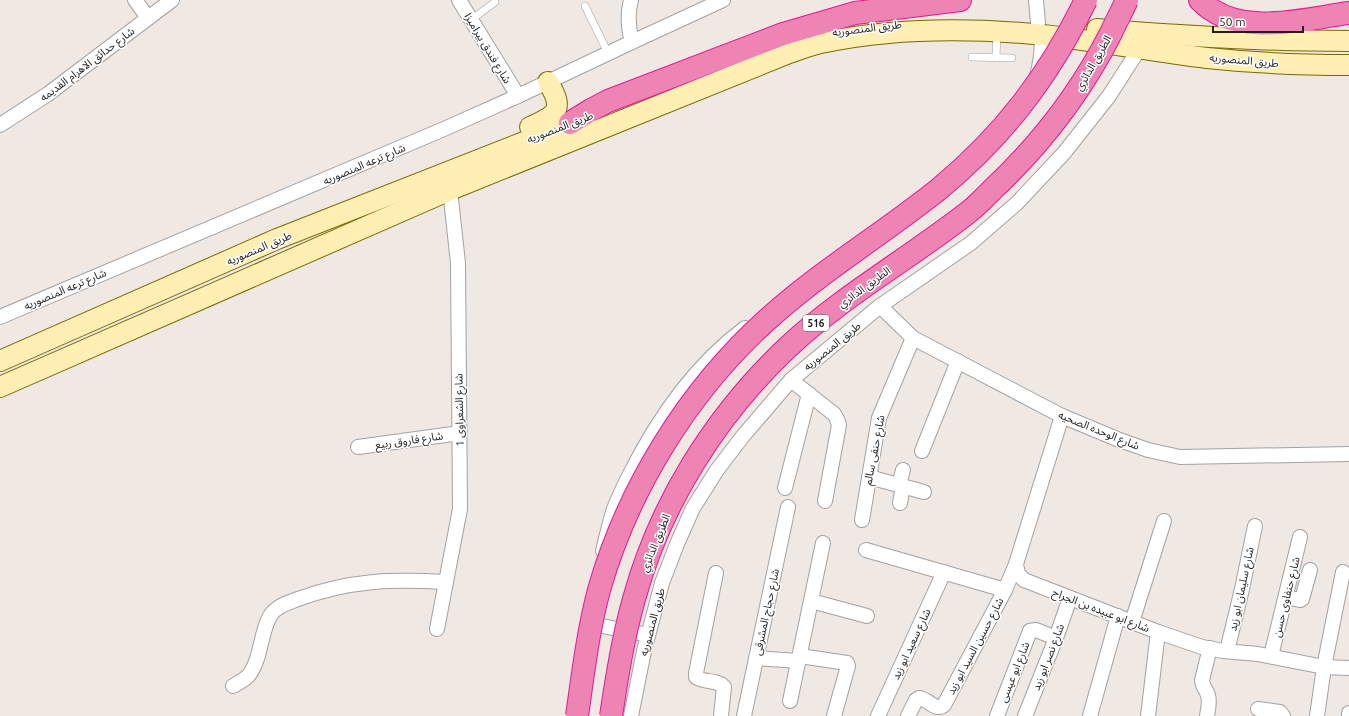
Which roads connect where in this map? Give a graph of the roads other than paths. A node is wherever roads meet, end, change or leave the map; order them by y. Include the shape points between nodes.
1 (135, 0) edge
2 (172, 0) edge
3 (459, 0) edge
4 (631, 0) edge
5 (723, 0) edge
6 (960, 0) edge
7 (1036, 0) edge
8 (1086, 0) edge
9 (1127, 0) edge
10 (1200, 0) edge
11 (495, 2) dead end
12 (584, 6) dead end
13 (1349, 13) edge
14 (148, 18) junction
15 (471, 20) junction
16 (998, 26) junction
17 (1040, 29) junction
18 (1144, 41) junction
19 (1349, 41) edge
20 (632, 42) junction
21 (608, 53) junction
22 (972, 56) dead end
23 (996, 58) junction
24 (1012, 58) dead end
25 (1349, 65) edge
26 (548, 82) junction
27 (518, 96) junction
28 (570, 123) junction
29 (0, 125) edge
30 (467, 163) junction
31 (450, 190) junction
32 (880, 306) junction
33 (0, 317) edge
34 (913, 338) junction
35 (6, 359) edge
36 (958, 362) junction
37 (21, 378) junction
38 (790, 380) junction
39 (0, 387) edge
40 (809, 394) junction
41 (1062, 416) junction
42 (460, 433) junction
43 (358, 447) dead end
44 (922, 451) dead end
45 (1349, 454) edge
46 (903, 470) dead end
47 (869, 477) junction
48 (901, 486) junction
49 (785, 488) dead end
50 (924, 492) dead end
51 (825, 501) dead end
52 (900, 503) dead end
53 (788, 507) dead end
54 (862, 520) dead end
55 (1164, 521) dead end
56 (1255, 526) dead end
57 (1300, 537) dead end
58 (823, 543) dead end
59 (866, 550) dead end
60 (1016, 564) junction
61 (1310, 570) dead end
62 (944, 572) junction
63 (1342, 572) dead end
64 (716, 573) dead end
65 (446, 582) junction
66 (1004, 590) junction
67 (1286, 597) junction
68 (1070, 598) junction
69 (811, 602) junction
70 (867, 616) dead end
71 (1118, 616) junction
72 (1132, 622) junction
73 (596, 626) junction
74 (437, 629) dead end
75 (1158, 632) junction
76 (648, 635) junction
77 (1056, 638) junction
78 (1210, 648) junction
79 (1227, 651) junction
80 (1272, 656) junction
81 (756, 658) junction
82 (799, 658) junction
83 (1324, 667) junction
84 (1349, 668) edge
85 (233, 686) dead end
86 (790, 701) dead end
87 (1258, 709) dead end
88 (577, 716) edge
89 (587, 716) edge
90 (611, 716) edge
91 (631, 716) edge
92 (721, 716) edge
93 (744, 716) edge
94 (834, 716) edge
95 (878, 716) edge
96 (908, 716) edge
97 (997, 716) edge
98 (1025, 716) edge
99 (1090, 716) edge
100 (1148, 716) edge
101 (1207, 716) edge
102 (1283, 716) edge
103 (1317, 716) edge

1 - 14 street
2 - 14 street, شارع حدائق الاهرام القديمه
3 - 15 street, شارع فندق بيراميزا
4 - 20 street via 628,23
5 - 20 street, شارع ترعه المنصوريه
6 - 28 highway via 855,13 783,34 608,101
7 - 17 street
8 - 88 highway, bridge via 1050,66 999,132 937,190 768,318 735,351 677,423 653,463 612,553 589,634
9 - 90 highway, الطريق الدائري / 516, bridge via 1074,96 1042,138 1006,177 968,213 820,320 787,348 726,415 696,459 671,503 652,546 634,598
10 - 13 highway via 1218,13 1235,20 1254,22 1295,22
11 - 15 lane
12 - 21 lane
14 - 29 street, شارع حدائق الاهرام القديمه via 48,94
15 - 27 street, شارع فندق بيراميزا
16 - 17 main road, طريق المنصوريه
16 - 23 lane
16 - 28 main road, طريق المنصوريه via 945,21 846,29 790,44
16 - 31 main road, طريق المنصوريه via 905,32 825,42 782,56
17 - 18 main road, طريق المنصوريه
17 - 73 street via 1042,50 1036,80 1029,94 1010,118 956,169 927,192 735,336 714,354 678,395 635,463 613,511 603,551
18 - 19 main road, طريق المنصوريه
18 - 25 main road, طريق المنصوريه via 1209,58
18 - 32 street, طريق المنصوريه via 1109,96 1064,153 1017,203 972,243
20 - 21 street, شارع ترعه المنصوريه
21 - 26 street, شارع ترعه المنصوريه
22 - 23 lane
23 - 24 lane
26 - 27 street, شارع ترعه المنصوريه
26 - 30 main road via 558,105 556,112 546,120 487,147
27 - 33 street, شارع ترعه المنصوريه via 390,153
28 - 30 main road, طريق المنصوريه
30 - 35 main road, طريق المنصوريه via 277,239
31 - 37 main road, طريق المنصوريه
31 - 42 street, شارع الشعراوى 1 via 458,263
32 - 34 street, شارع الوحده الصحيه
32 - 38 street, طريق المنصوريه
34 - 36 street, شارع الوحده الصحيه
34 - 47 street, شارع حنفى سالم via 879,418
35 - 37 main road
36 - 41 street, شارع الوحده الصحيه
36 - 44 street
37 - 39 main road, طريق المنصوريه
38 - 40 street
38 - 76 street, طريق المنصوريه via 717,470 694,508 662,583
40 - 49 street
40 - 51 street via 834,414 839,425
41 - 45 street, شارع الوحده الصحيه via 1142,448 1180,456
41 - 60 street
42 - 43 street, شارع فاروق ربيع
42 - 65 street, شارع الشعراوى 1 via 460,509
46 - 48 street
47 - 48 street
47 - 54 street, شارع حنفى سالم
48 - 50 street
48 - 52 street
53 - 81 street, شارع حجاج المشرقى
55 - 72 street
56 - 79 street, شارع سليمان ابو زيد
57 - 67 street, شارع حنفاوى حسن
58 - 69 street
59 - 62 street
60 - 66 street, شارع حسين السيد ابو زيد
60 - 68 street, شارع ابو عبيده بن الجراح via 1018,574 1024,580
61 - 67 street via 1302,599
62 - 66 street
62 - 95 street, شارع سعيد ابو زيد
63 - 83 street
64 - 92 street via 696,673 698,678 719,683 724,687
65 - 74 street, شارع الشعراوى 1
65 - 85 street via 367,582 316,593 280,606 269,618 252,670 245,679
66 - 96 street, شارع حسين السيد ابو زيد via 944,705 937,708 919,698
67 - 80 street, شارع حنفاوى حسن
68 - 71 street, شارع ابو عبيده بن الجراح
68 - 77 street, شارع نصر ابو زيد
69 - 70 street
69 - 82 street
71 - 72 street, شارع ابو عبيده بن الجراح
71 - 99 street
72 - 75 street, شارع ابو عبيده بن الجراح
73 - 76 street
73 - 89 street
75 - 78 street, شارع ابو عبيده بن الجراح
75 - 100 street
76 - 91 street, طريق المنصوريه
77 - 97 street, شارع ابو عيسى via 1036,630 1030,631
77 - 98 street, شارع نصر ابو زيد
78 - 79 street, شارع ابو عبيده بن الجراح
78 - 101 street via 1202,680 1202,685 1209,696
79 - 80 street, شارع ابو عبيده بن الجراح
80 - 83 street, شارع ابو عبيده بن الجراح
81 - 82 street
81 - 93 street, شارع حجاج المشرقى
82 - 86 street
82 - 94 street via 847,663
83 - 84 street, شارع ابو عبيده بن الجراح
83 - 103 street
87 - 102 street via 1280,712

